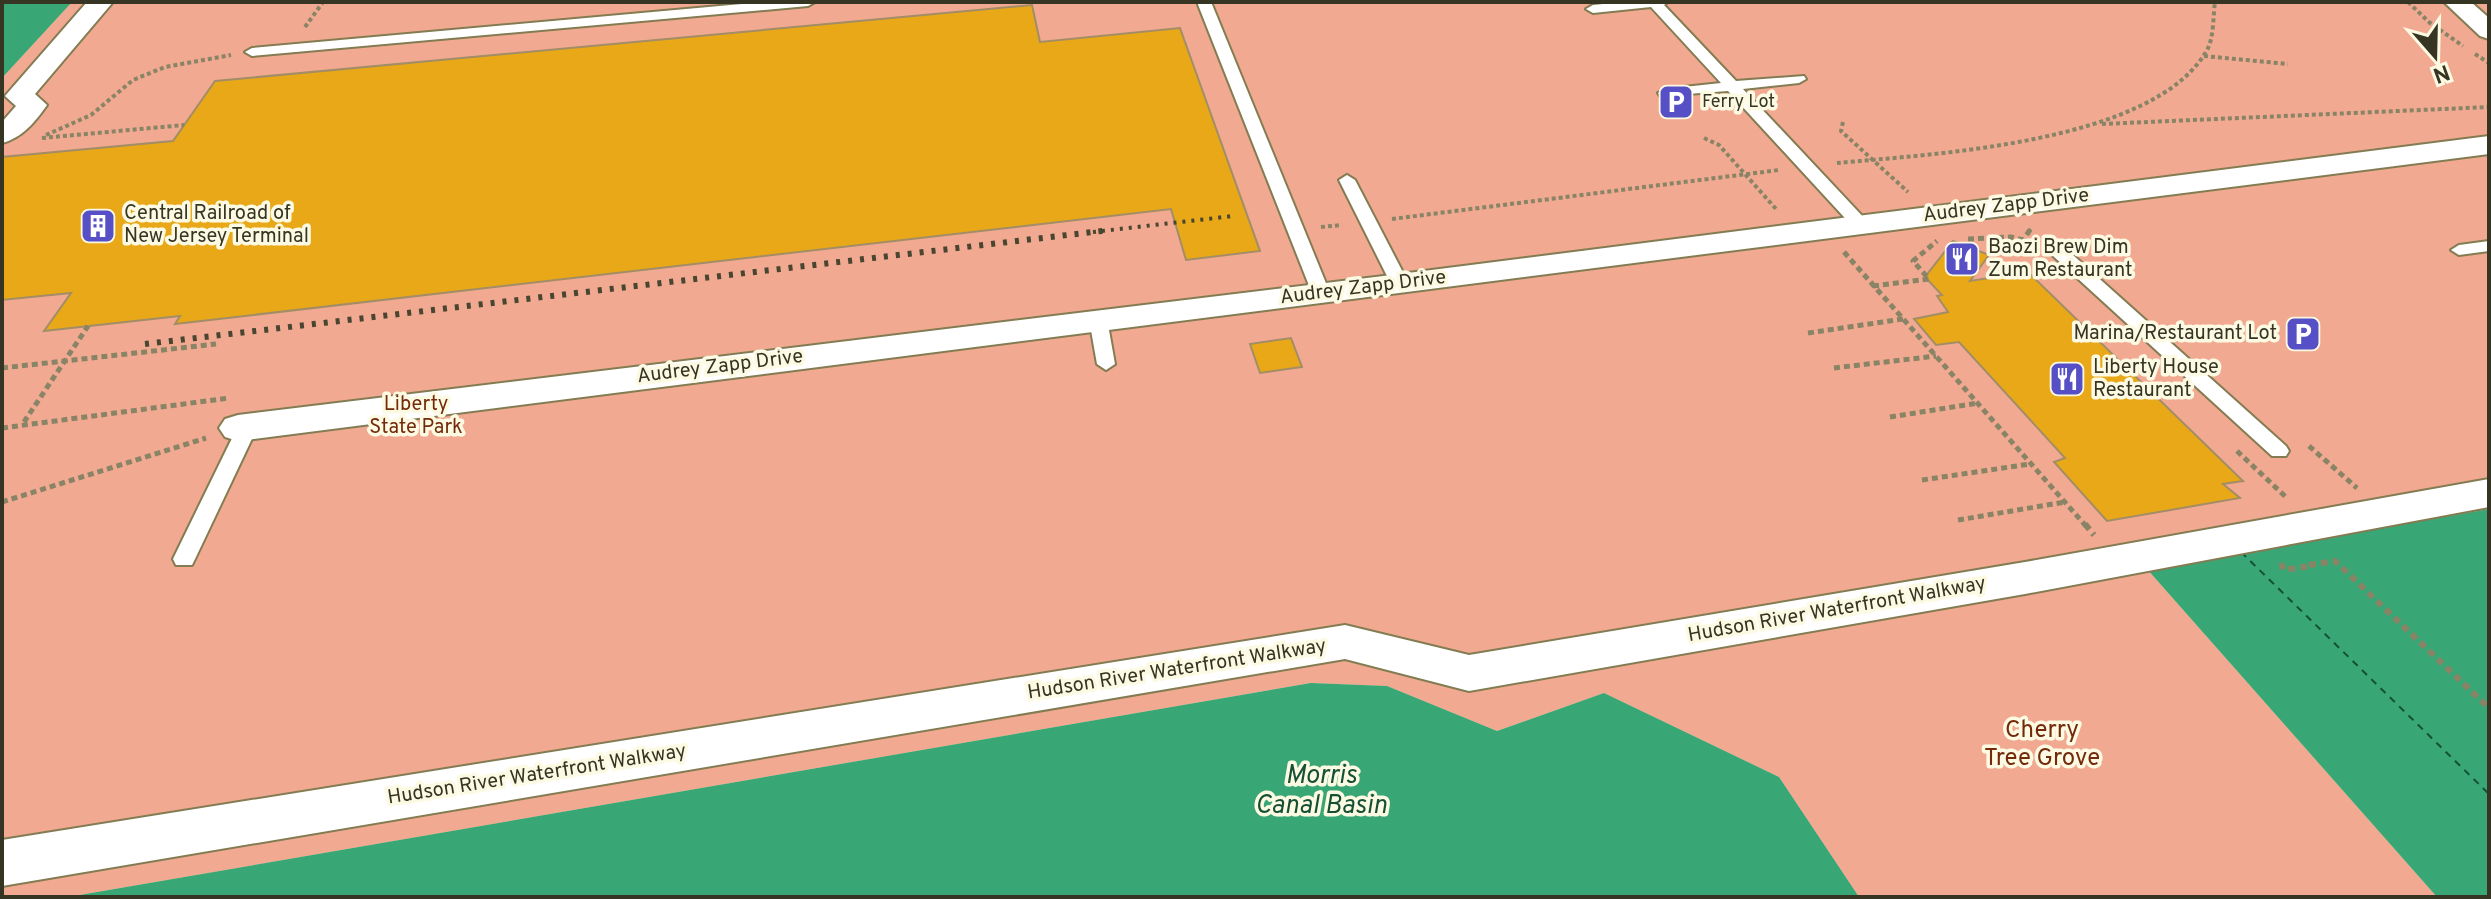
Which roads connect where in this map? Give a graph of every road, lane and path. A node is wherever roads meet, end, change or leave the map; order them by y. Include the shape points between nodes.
1 (101, 2) edge
2 (808, 2) edge
3 (1204, 2) edge
4 (1654, 2) edge
5 (1661, 2) edge
6 (2215, 2) edge
7 (2408, 2) edge
8 (2456, 2) edge
9 (1593, 9) dead end
10 (2489, 31) edge
11 (252, 52) joint
12 (2204, 56) junction
13 (2489, 63) edge
14 (2288, 64) dead end
15 (1799, 79) dead end
16 (1732, 86) junction
17 (1665, 93) dead end
18 (2489, 107) edge
19 (1843, 122) dead end
20 (2097, 124) junction
21 (184, 125) dead end
22 (2, 134) edge
23 (1704, 138) dead end
24 (2489, 145) edge
25 (1870, 160) junction
26 (1807, 166) junction
27 (1745, 175) junction
28 (1347, 180) dead end
29 (1367, 222) junction
30 (1861, 225) junction
31 (1937, 228) junction
32 (1296, 230) junction
33 (1810, 231) junction
34 (2489, 246) edge
35 (2459, 250) dead end
36 (2058, 251) dead end
37 (1400, 284) junction
38 (1873, 286) junction
39 (1321, 293) junction
40 (1098, 319) junction
41 (1903, 319) junction
42 (88, 326) dead end
43 (1808, 333) dead end
44 (216, 344) dead end
45 (1936, 356) junction
46 (65, 361) junction
47 (1106, 364) dead end
48 (2, 368) edge
49 (1834, 368) dead end
50 (1978, 403) junction
51 (1890, 417) dead end
52 (24, 423) dead end
53 (243, 427) junction
54 (2309, 446) dead end
55 (2279, 451) dead end
56 (2031, 464) junction
57 (1922, 480) dead end
58 (2489, 493) edge
59 (2, 502) edge
60 (2065, 502) junction
61 (2384, 512) junction
62 (1958, 520) dead end
63 (184, 559) dead end
64 (2116, 560) junction
65 (2309, 565) dead end
66 (2489, 708) edge
67 (2, 863) edge

1 - 22 street via 19,96 33,105
2 - 11 lane
3 - 32 lane
4 - 5 lane
4 - 9 lane
4 - 16 lane
6 - 12 path via 2214,32
7 - 13 path
8 - 10 street
11 - 21 path via 165,67 133,80 91,115 37,138
12 - 14 path
12 - 20 path via 2164,94
15 - 16 lane
16 - 17 lane
16 - 26 lane
18 - 20 path
19 - 25 path via 1841,131
20 - 25 path via 1992,147
23 - 27 path via 1719,145
24 - 31 street, Audrey Zapp Drive
25 - 26 path
25 - 31 path
26 - 27 path
26 - 30 lane
27 - 29 path
27 - 33 path
28 - 29 lane
29 - 32 path
29 - 37 lane
30 - 31 street, Audrey Zapp Drive
30 - 33 street, Audrey Zapp Drive
31 - 38 path via 1913,261 1929,279
32 - 39 lane
33 - 37 street, Audrey Zapp Drive
33 - 38 path
34 - 35 lane
36 - 55 lane
37 - 39 street, Audrey Zapp Drive
38 - 41 path
39 - 40 street, Audrey Zapp Drive
40 - 47 lane
40 - 53 street, Audrey Zapp Drive
41 - 43 path
41 - 45 path
42 - 46 path
44 - 46 path
45 - 49 path
45 - 50 path
46 - 48 path
46 - 52 path
50 - 51 path
50 - 56 path
53 - 59 path
53 - 63 lane
54 - 61 path
56 - 57 path
56 - 60 path
58 - 61 street, Hudson River Waterfront Walkway
60 - 62 path
60 - 64 path
61 - 64 street, Hudson River Waterfront Walkway
64 - 67 street, Hudson River Waterfront Walkway via 1469,673 1345,642
65 - 66 path via 2335,561

